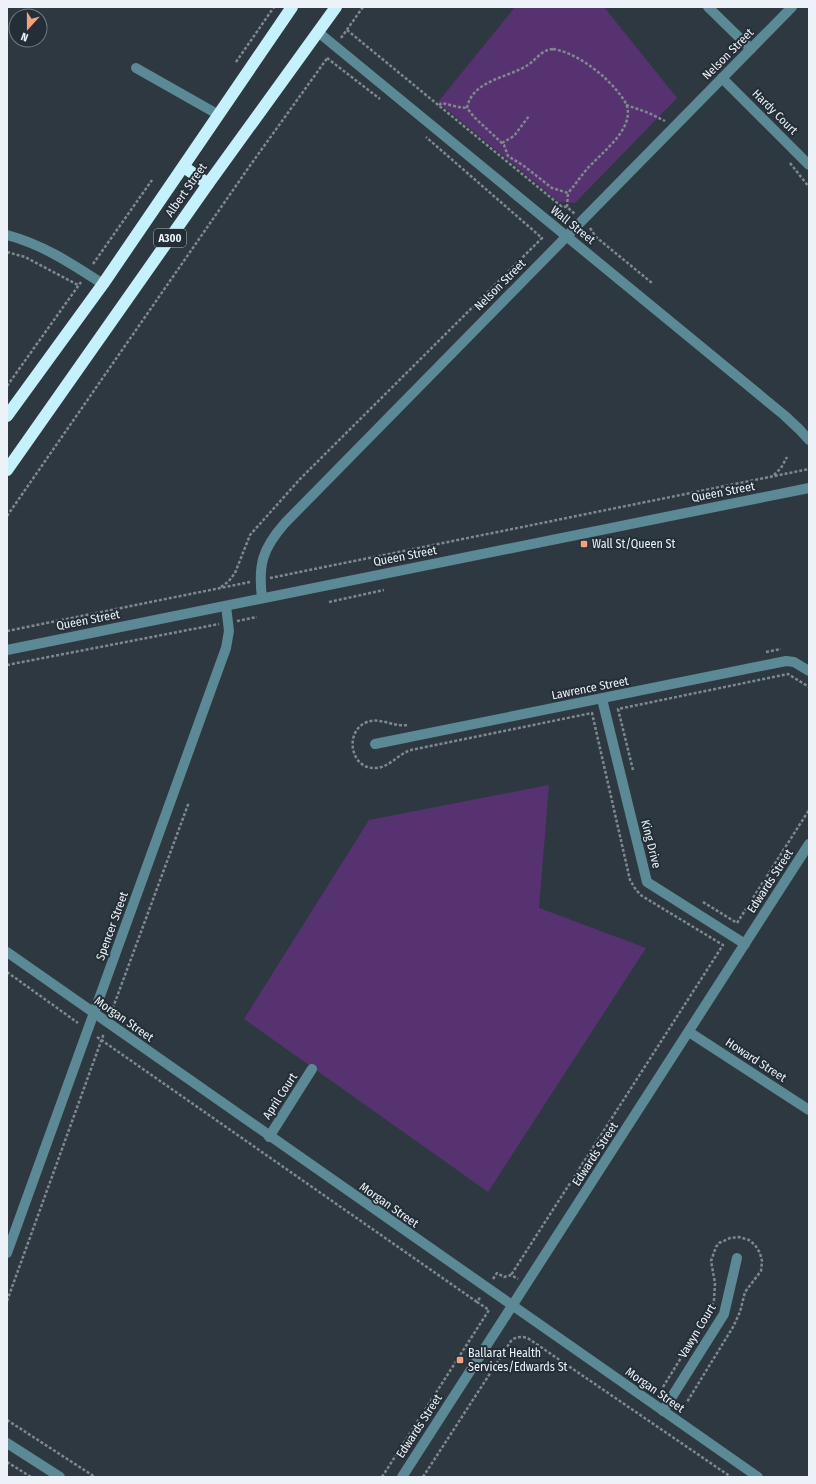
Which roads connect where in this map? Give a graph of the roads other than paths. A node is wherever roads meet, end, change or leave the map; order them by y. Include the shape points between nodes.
1 (292, 7) edge
2 (336, 7) edge
3 (708, 7) edge
4 (792, 7) edge
5 (318, 32) junction
6 (751, 49) junction
7 (136, 68) dead end
8 (722, 78) junction
9 (219, 114) junction
10 (809, 165) edge
11 (184, 167) junction
12 (208, 184) junction
13 (7, 235) edge
14 (566, 236) junction
15 (103, 284) junction
16 (7, 416) edge
17 (809, 440) edge
18 (7, 470) edge
19 (809, 488) edge
20 (262, 598) junction
21 (226, 606) junction
22 (7, 650) edge
23 (809, 671) edge
24 (602, 699) junction
25 (375, 744) dead end
26 (809, 844) edge
27 (745, 944) junction
28 (7, 952) edge
29 (94, 1013) junction
30 (689, 1032) junction
31 (312, 1069) dead end
32 (809, 1110) edge
33 (269, 1136) junction
34 (7, 1253) edge
35 (737, 1258) dead end
36 (512, 1306) junction
37 (663, 1411) junction
38 (7, 1443) edge
39 (60, 1477) edge
40 (402, 1477) edge
41 (758, 1477) edge

1 - 9 highway, Albert Street / A300
2 - 5 highway, Albert Street / A300
3 - 6 street
4 - 6 street, Nelson Street
5 - 12 highway, Albert Street / A300
5 - 14 street, Wall Street
6 - 8 street, Nelson Street
7 - 9 street
8 - 10 street, Hardy Court
8 - 14 street, Nelson Street
9 - 11 highway, Albert Street / A300
11 - 12 highway
11 - 15 highway, Albert Street / A300
12 - 18 highway, Albert Street / A300
13 - 15 street via 43,248
14 - 17 street, Wall Street via 794,424
14 - 20 street, Nelson Street via 273,538 261,567
15 - 16 highway, Albert Street / A300
19 - 20 street, Queen Street
20 - 21 street, Queen Street
21 - 22 street, Queen Street
21 - 29 street, Spencer Street via 229,635 225,653
23 - 24 street, Lawrence Street via 794,662 786,661
24 - 25 street, Lawrence Street
24 - 27 street, King Drive via 647,882
26 - 27 street, Edwards Street
27 - 30 street, Edwards Street
28 - 29 street, Morgan Street
29 - 33 street, Morgan Street
29 - 34 street, Spencer Street
30 - 32 street, Howard Street
30 - 36 street, Edwards Street
31 - 33 street, April Court
33 - 36 street, Morgan Street
35 - 37 street, Vawyn Court via 724,1314
36 - 37 street, Morgan Street
36 - 40 street, Edwards Street
37 - 41 street, Morgan Street
38 - 39 street

